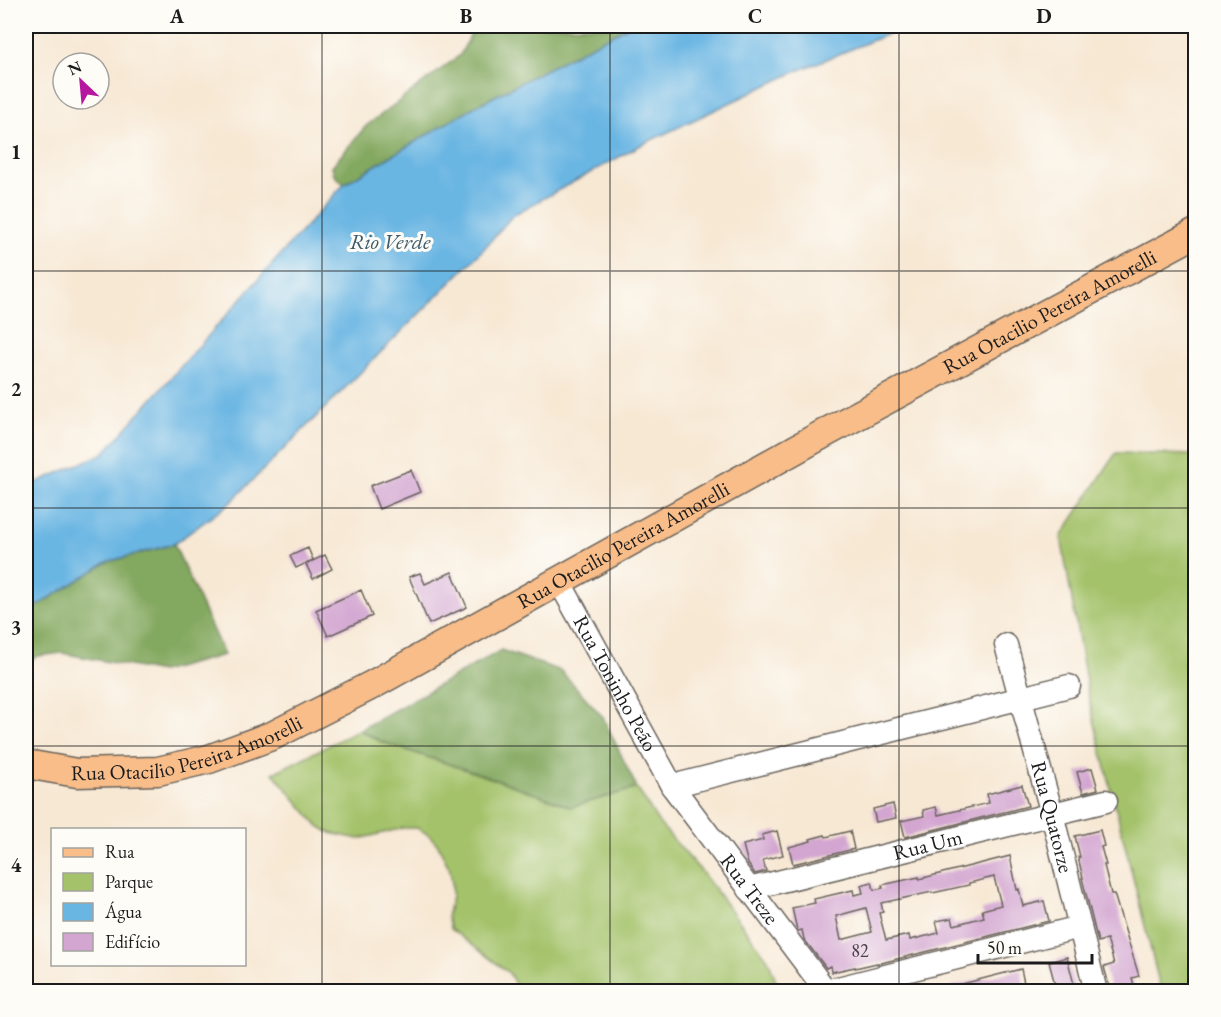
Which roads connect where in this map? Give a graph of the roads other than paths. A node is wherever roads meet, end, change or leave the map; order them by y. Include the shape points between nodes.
1 (1196, 233) edge
2 (560, 581) junction
3 (1006, 645) dead end
4 (1069, 686) dead end
5 (1021, 699) junction
6 (26, 764) edge
7 (672, 786) junction
8 (1106, 801) dead end
9 (1052, 814) junction
10 (749, 889) junction
11 (1080, 927) junction
12 (826, 991) edge
13 (1096, 992) edge

1 - 2 main road, Rua Otacilio Pereira Amorelli
2 - 6 main road, Rua Otacilio Pereira Amorelli via 274,735 209,759 158,771 88,773
2 - 7 street, Rua Toninho Peão
3 - 5 street, Rua Quatorze
4 - 5 street
5 - 7 street
5 - 9 street, Rua Quatorze
7 - 10 street, Rua Treze
8 - 9 street, Rua Um
9 - 10 street, Rua Um
9 - 11 street, Rua Quatorze
10 - 12 street, Rua Treze
11 - 12 street
11 - 13 street, Rua Quatorze

